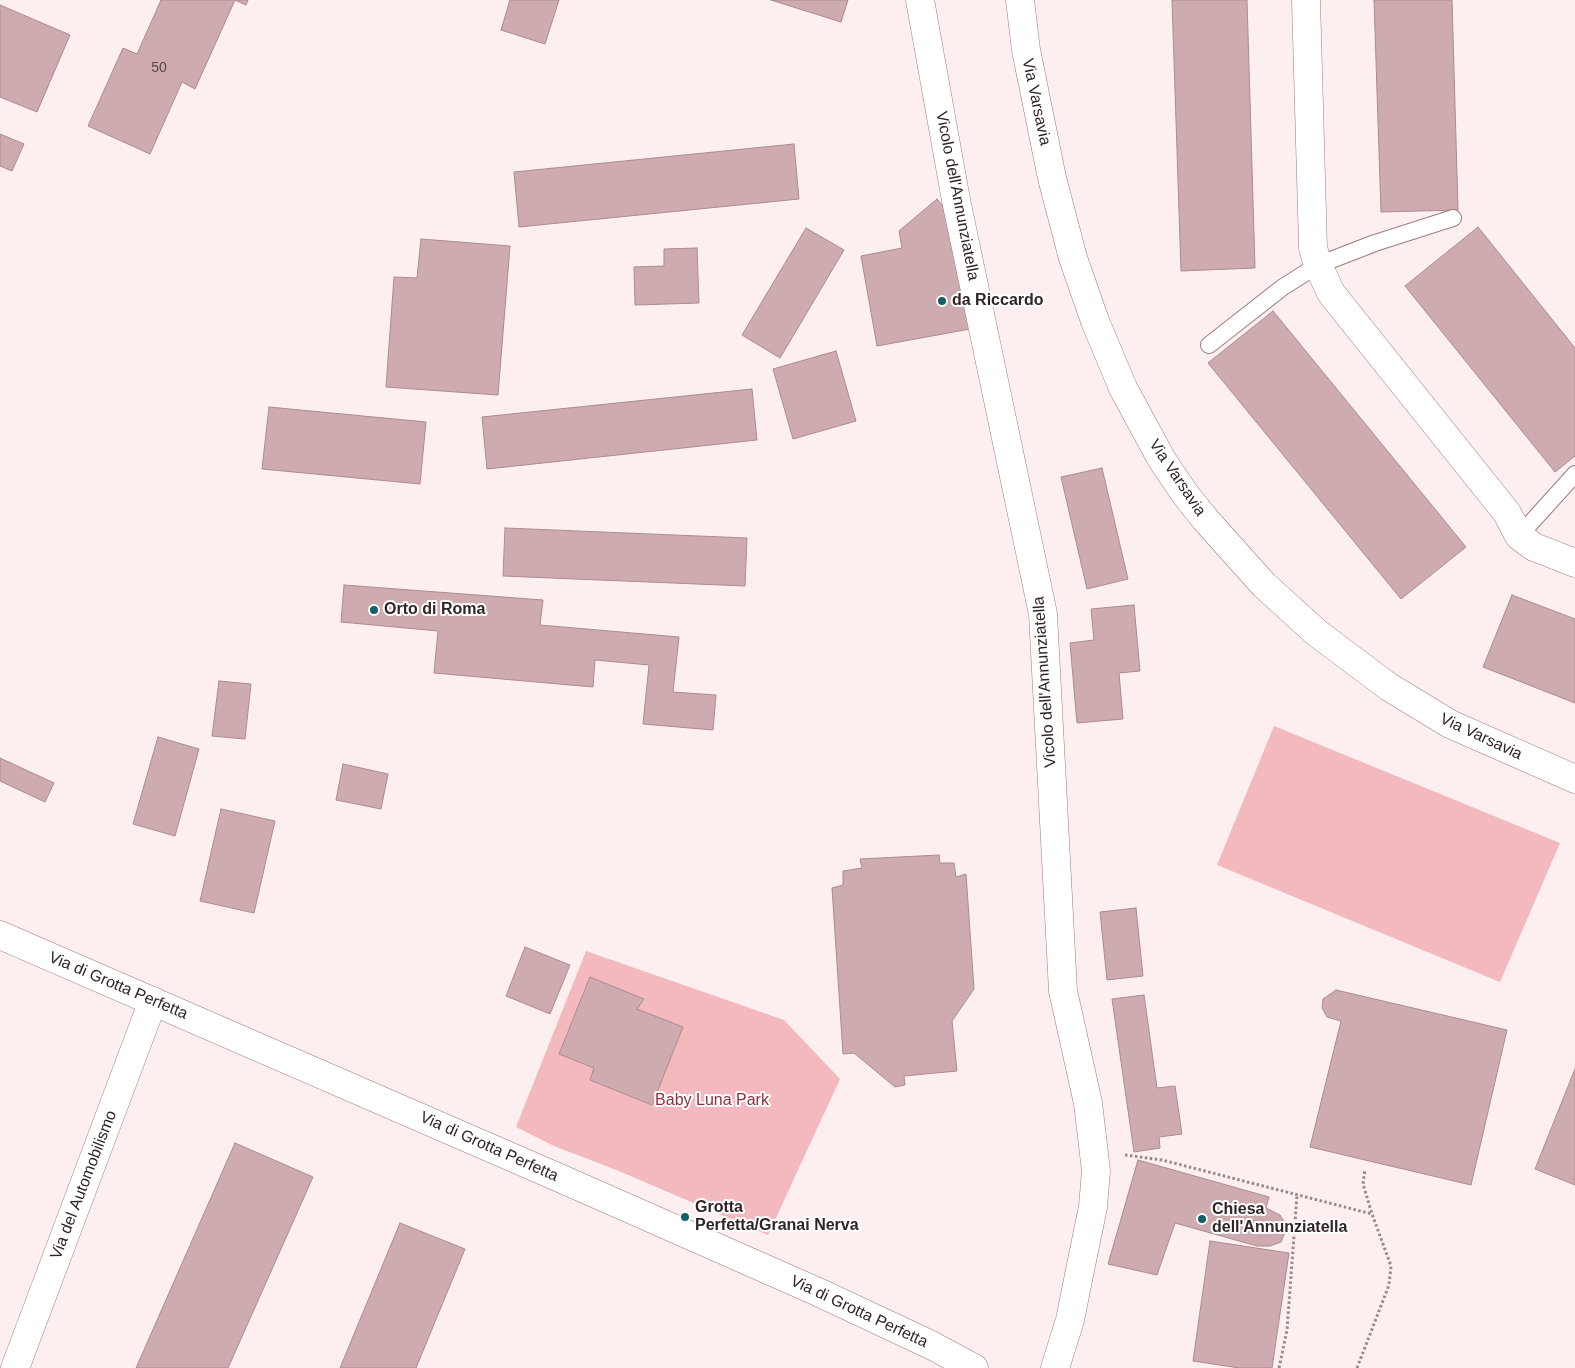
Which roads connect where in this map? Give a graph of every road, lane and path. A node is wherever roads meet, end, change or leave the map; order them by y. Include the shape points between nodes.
1 (920, 0) edge
2 (1020, 0) edge
3 (1306, 0) edge
4 (1453, 218) dead end
5 (1318, 265) junction
6 (1210, 344) dead end
7 (1575, 474) edge
8 (1519, 536) junction
9 (1575, 564) edge
10 (1575, 779) edge
11 (0, 935) edge
12 (153, 1001) junction
13 (1095, 1151) junction
14 (1365, 1169) dead end
15 (1297, 1195) junction
16 (1372, 1214) junction
17 (15, 1368) edge
18 (974, 1368) edge
19 (1055, 1368) edge
20 (1279, 1368) edge
21 (1357, 1368) edge

1 - 13 street, Vicolo dell'Annunziatella via 956,200 1043,614 1063,991 1088,1103
2 - 10 street, Via Varsavia via 1026,50 1052,178 1073,258 1123,388 1162,460 1185,494 1264,585 1317,632 1389,687 1450,724
3 - 5 street via 1313,248
4 - 5 lane
5 - 6 lane via 1283,287
5 - 8 street via 1331,293 1507,513
7 - 8 lane
8 - 9 street via 1534,547
11 - 12 street, Via di Grotta Perfetta
12 - 17 street, Via del Automobilismo
12 - 18 street, Via di Grotta Perfetta via 810,1288
13 - 15 path via 1162,1160
13 - 19 street, Vicolo dell'Annunziatella via 1093,1207 1070,1320
14 - 16 path via 1363,1184
15 - 16 path
15 - 20 path via 1287,1330
16 - 21 path via 1391,1266 1389,1285

